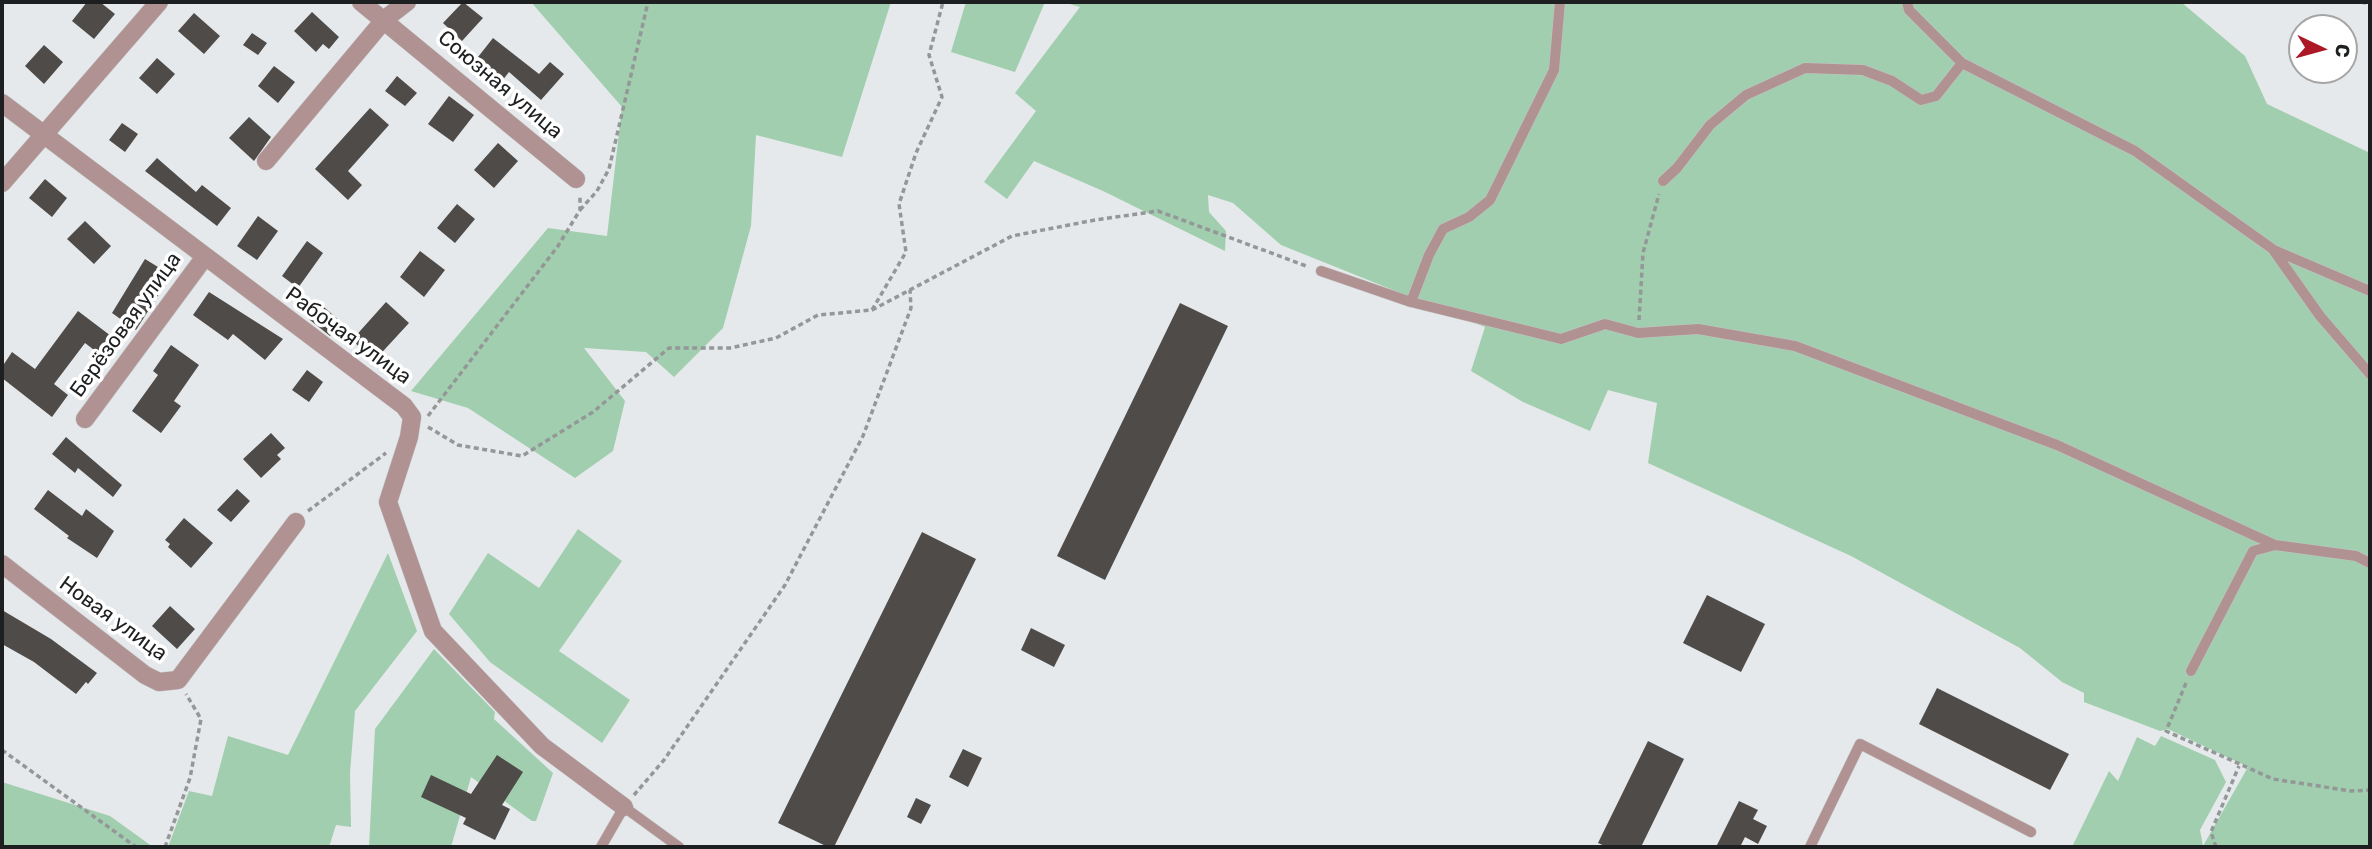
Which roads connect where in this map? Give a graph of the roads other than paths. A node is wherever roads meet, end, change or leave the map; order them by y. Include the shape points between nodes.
1 (159, 2) edge
2 (361, 2) edge
3 (407, 2) edge
4 (1560, 2) edge
5 (1907, 2) edge
6 (385, 19) junction
7 (1962, 63) junction
8 (2, 103) edge
9 (41, 135) junction
10 (266, 161) dead end
11 (576, 178) road end
12 (1663, 181) road end
13 (2, 183) edge
14 (2274, 250) junction
15 (204, 258) junction
16 (1321, 271) road end
17 (2370, 291) edge
18 (1411, 302) junction
19 (2370, 374) edge
20 (85, 419) dead end
21 (296, 522) road end
22 (2275, 545) junction
23 (2370, 563) edge
24 (2, 564) edge
25 (2191, 671) road end
26 (624, 807) junction
27 (2031, 832) dead end
28 (601, 847) edge
29 (679, 847) edge
30 (1810, 847) edge

1 - 9 street
2 - 6 street, Союзная улица
3 - 6 street
4 - 18 lane via 1554,70 1490,200 1443,229
5 - 7 lane via 1909,10
6 - 10 street
6 - 11 street, Союзная улица
7 - 12 lane via 1936,96 1921,100 1892,81 1863,70 1805,68 1746,95 1710,125
7 - 14 lane via 2135,151
8 - 9 street, Рабочая улица
9 - 13 street
9 - 15 street, Рабочая улица
14 - 17 lane
14 - 19 lane via 2320,316
15 - 20 street, Берёзовая улица
15 - 26 street, Рабочая улица via 404,405 412,417 410,437 388,502 433,631 542,746
16 - 18 lane
18 - 22 lane via 1561,340 1605,324 1638,333 1698,329 1795,346 2057,445
21 - 24 street, Новая улица via 178,680 159,682 145,675
22 - 23 lane via 2356,556
22 - 25 lane via 2253,551
26 - 28 lane
26 - 29 lane
27 - 30 lane via 1860,744

